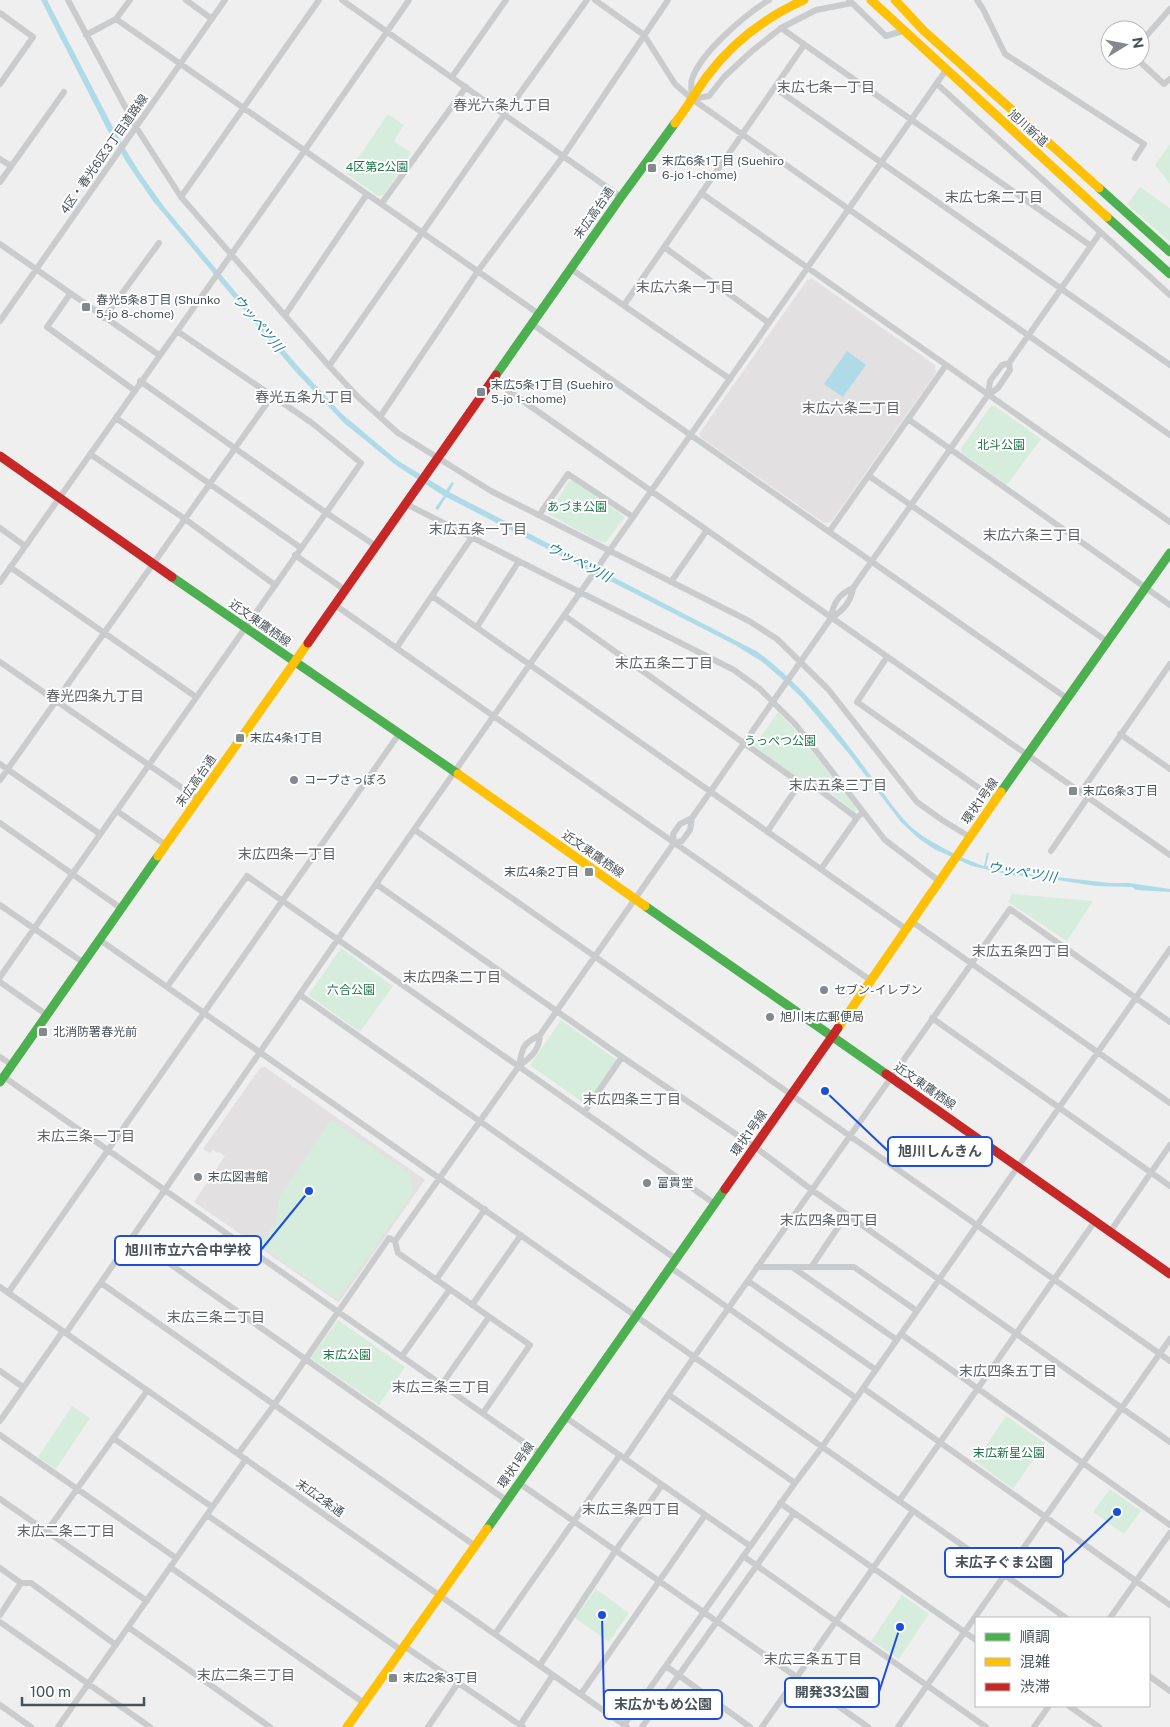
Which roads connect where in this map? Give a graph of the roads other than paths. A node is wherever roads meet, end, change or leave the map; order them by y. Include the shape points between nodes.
1 (68, 0) edge
2 (130, 0) edge
3 (186, 0) edge
4 (225, 0) edge
5 (319, 0) edge
6 (342, 0) edge
7 (409, 0) edge
8 (506, 0) edge
9 (587, 0) edge
10 (595, 0) edge
11 (668, 0) edge
12 (769, 0) edge
13 (804, 0) edge
14 (871, 0) edge
15 (895, 0) edge
16 (977, 0) edge
17 (850, 2) edge
18 (1169, 12) edge
19 (0, 14) edge
20 (116, 19) junction
21 (212, 19) junction
22 (781, 28) junction
23 (387, 31) junction
24 (903, 31) junction
25 (1150, 32) edge
26 (86, 35) junction
27 (644, 35) junction
28 (804, 45) junction
29 (180, 64) junction
30 (946, 70) junction
31 (1149, 70) edge
32 (452, 77) junction
33 (1170, 79) edge
34 (0, 84) edge
35 (937, 84) junction
36 (466, 86) junction
37 (775, 88) junction
38 (64, 92) dead end
39 (692, 99) junction
40 (244, 107) junction
41 (504, 114) junction
42 (912, 120) junction
43 (136, 127) junction
44 (742, 135) junction
45 (305, 150) junction
46 (564, 155) junction
47 (1135, 158) dead end
48 (0, 159) edge
49 (881, 163) junction
50 (11, 166) junction
51 (0, 182) edge
52 (701, 193) junction
53 (367, 194) junction
54 (181, 197) junction
55 (621, 197) junction
56 (382, 204) junction
57 (848, 209) junction
58 (422, 232) junction
59 (1100, 232) junction
60 (159, 243) dead end
61 (0, 244) edge
62 (1091, 246) junction
63 (664, 247) junction
64 (1170, 252) edge
65 (231, 254) junction
66 (808, 268) junction
67 (36, 269) junction
68 (571, 269) junction
69 (478, 271) junction
70 (1170, 274) edge
71 (1062, 289) junction
72 (70, 294) junction
73 (1170, 295) edge
74 (624, 305) junction
75 (285, 314) junction
76 (539, 314) junction
77 (1, 317) edge
78 (104, 318) junction
79 (769, 323) junction
80 (532, 324) junction
81 (177, 331) junction
82 (1029, 336) junction
83 (159, 355) junction
84 (946, 365) junction
85 (1170, 365) edge
86 (329, 366) junction
87 (730, 379) junction
88 (493, 380) junction
89 (140, 381) junction
90 (134, 390) junction
91 (988, 395) junction
92 (272, 396) junction
93 (380, 417) junction
94 (116, 418) junction
95 (908, 419) junction
96 (1170, 435) edge
97 (691, 436) junction
98 (235, 447) junction
99 (950, 448) junction
100 (90, 454) junction
101 (0, 456) edge
102 (438, 459) junction
103 (869, 476) junction
104 (210, 483) junction
105 (651, 492) junction
106 (60, 498) junction
107 (406, 504) junction
108 (910, 504) junction
109 (325, 512) junction
110 (540, 515) junction
111 (633, 517) junction
112 (185, 519) junction
113 (1170, 522) edge
114 (0, 528) edge
115 (707, 530) junction
116 (829, 532) junction
117 (472, 537) junction
118 (25, 546) junction
119 (376, 546) junction
120 (300, 548) junction
121 (610, 551) junction
122 (1170, 553) edge
123 (295, 555) junction
124 (519, 561) junction
125 (871, 562) junction
126 (152, 564) junction
127 (10, 567) junction
128 (0, 582) edge
129 (671, 582) junction
130 (275, 585) junction
131 (1146, 587) junction
132 (853, 588) junction
133 (346, 590) junction
134 (581, 592) junction
135 (432, 596) junction
136 (336, 605) junction
137 (1170, 605) edge
138 (565, 616) junction
139 (831, 618) junction
140 (477, 627) junction
141 (244, 628) junction
142 (103, 632) junction
143 (1108, 642) junction
144 (397, 647) junction
145 (888, 657) junction
146 (801, 661) junction
147 (0, 662) edge
148 (295, 662) junction
149 (531, 664) junction
150 (1170, 664) edge
151 (196, 697) junction
152 (1068, 698) junction
153 (56, 700) junction
154 (857, 702) junction
155 (773, 703) junction
156 (849, 713) junction
157 (494, 717) junction
158 (400, 734) junction
159 (1120, 734) junction
160 (745, 743) junction
161 (1027, 754) junction
162 (1170, 759) edge
163 (0, 764) edge
164 (148, 765) junction
165 (1168, 767) edge
166 (7, 769) junction
167 (455, 772) junction
168 (0, 780) edge
169 (800, 783) junction
170 (710, 791) junction
171 (1081, 792) junction
172 (1088, 797) junction
173 (198, 799) junction
174 (996, 800) junction
175 (117, 810) junction
176 (863, 812) junction
177 (692, 818) junction
178 (857, 818) junction
179 (0, 824) edge
180 (415, 830) junction
181 (768, 832) junction
182 (100, 834) junction
183 (968, 841) junction
184 (674, 843) junction
185 (166, 844) junction
186 (1051, 851) dead end
187 (1170, 855) edge
188 (820, 869) junction
189 (72, 874) junction
190 (939, 881) junction
191 (376, 884) junction
192 (636, 899) junction
193 (282, 901) junction
194 (0, 905) edge
195 (122, 909) junction
196 (912, 921) junction
197 (34, 929) junction
198 (906, 929) junction
199 (338, 939) junction
200 (100, 940) junction
201 (1170, 949) edge
202 (595, 957) junction
203 (84, 963) junction
204 (971, 964) junction
205 (0, 977) edge
206 (870, 980) junction
207 (0, 982) edge
208 (167, 987) junction
209 (300, 995) junction
210 (1136, 998) junction
211 (557, 1010) junction
212 (204, 1013) junction
213 (47, 1015) junction
214 (932, 1018) junction
215 (1170, 1022) edge
216 (540, 1035) junction
217 (831, 1036) junction
218 (260, 1052) junction
219 (1098, 1052) junction
220 (0, 1057) edge
221 (622, 1057) junction
222 (12, 1065) junction
223 (519, 1066) junction
224 (891, 1078) junction
225 (2, 1080) edge
226 (791, 1095) junction
227 (1170, 1103) edge
228 (1059, 1108) junction
229 (585, 1111) junction
230 (480, 1121) junction
231 (850, 1136) junction
232 (1170, 1145) edge
233 (755, 1147) junction
234 (108, 1150) junction
235 (1018, 1167) junction
236 (1151, 1173) junction
237 (440, 1178) junction
238 (1170, 1186) edge
239 (166, 1190) junction
240 (812, 1190) junction
241 (715, 1204) junction
242 (485, 1209) junction
243 (847, 1214) junction
244 (1095, 1221) junction
245 (978, 1224) junction
246 (1110, 1232) junction
247 (521, 1235) junction
248 (132, 1238) junction
249 (395, 1241) junction
250 (676, 1260) junction
251 (812, 1266) junction
252 (670, 1267) junction
253 (792, 1267) junction
254 (757, 1268) junction
255 (1170, 1274) edge
256 (940, 1279) junction
257 (1054, 1279) junction
258 (436, 1280) junction
259 (748, 1280) junction
260 (100, 1283) junction
261 (0, 1287) edge
262 (450, 1289) junction
263 (8, 1293) junction
264 (472, 1305) junction
265 (728, 1309) junction
266 (338, 1311) junction
267 (917, 1311) junction
268 (636, 1316) junction
269 (489, 1317) junction
270 (64, 1332) junction
271 (1018, 1334) junction
272 (899, 1337) junction
273 (1170, 1339) edge
274 (1160, 1354) junction
275 (402, 1356) junction
276 (694, 1357) junction
277 (305, 1360) junction
278 (1170, 1361) edge
279 (876, 1370) junction
280 (0, 1371) edge
281 (442, 1384) junction
282 (23, 1387) junction
283 (863, 1388) junction
284 (978, 1389) junction
285 (147, 1391) junction
286 (669, 1395) junction
287 (856, 1398) junction
288 (274, 1405) junction
289 (1122, 1408) junction
290 (483, 1413) junction
291 (565, 1417) junction
292 (0, 1421) edge
293 (0, 1435) edge
294 (113, 1438) junction
295 (941, 1442) junction
296 (1170, 1442) edge
297 (822, 1447) junction
298 (238, 1454) junction
299 (539, 1454) junction
300 (622, 1456) junction
301 (246, 1459) junction
302 (1083, 1463) junction
303 (519, 1483) junction
304 (795, 1483) junction
305 (662, 1485) junction
306 (77, 1488) junction
307 (0, 1499) edge
308 (506, 1500) junction
309 (899, 1501) junction
310 (780, 1503) junction
311 (212, 1507) junction
312 (913, 1511) junction
313 (794, 1513) junction
314 (207, 1515) junction
315 (705, 1515) junction
316 (1045, 1517) junction
317 (574, 1521) junction
318 (1170, 1525) edge
319 (47, 1531) junction
320 (1170, 1533) edge
321 (474, 1545) junction
322 (750, 1546) junction
323 (616, 1550) junction
324 (743, 1556) junction
325 (176, 1558) junction
326 (756, 1566) junction
327 (170, 1567) junction
328 (0, 1568) edge
329 (874, 1568) junction
330 (1003, 1576) junction
331 (659, 1582) junction
332 (1136, 1582) junction
333 (21, 1583) junction
334 (438, 1595) junction
335 (147, 1601) junction
336 (1170, 1605) edge
337 (704, 1612) junction
338 (0, 1615) edge
339 (1064, 1617) edge
340 (1111, 1617) edge
341 (0, 1622) edge
342 (717, 1622) junction
343 (836, 1623) junction
344 (128, 1627) junction
345 (964, 1632) junction
346 (495, 1634) junction
347 (975, 1639) edge
348 (116, 1644) junction
349 (402, 1648) junction
350 (540, 1665) junction
351 (666, 1666) junction
352 (553, 1675) junction
353 (680, 1676) junction
354 (796, 1677) junction
355 (1150, 1677) edge
356 (458, 1683) junction
357 (88, 1684) junction
358 (926, 1686) junction
359 (1170, 1691) edge
360 (581, 1694) junction
361 (364, 1703) junction
362 (0, 1705) edge
363 (1048, 1707) edge
364 (1071, 1707) edge
365 (521, 1726) edge
366 (623, 1726) edge
367 (31, 1727) edge
368 (58, 1727) edge
369 (150, 1727) edge
370 (270, 1727) edge
371 (347, 1727) edge
372 (428, 1727) edge
373 (642, 1727) edge
374 (750, 1727) edge
375 (762, 1727) edge
376 (868, 1727) edge
377 (898, 1727) edge
378 (986, 1727) edge
379 (1034, 1727) edge
380 (1100, 1727) edge

1 - 26 street
2 - 20 street
3 - 21 street
4 - 21 street, 4区・春光6区3丁目道路線
5 - 40 street
6 - 23 street
7 - 23 street
8 - 32 street
9 - 41 street
10 - 27 street
11 - 27 street
12 - 39 street via 750,12 702,60 691,81
13 - 39 main road, 末広高台通 via 764,22 730,49
14 - 24 main road, 旭川新道
15 - 64 main road, 旭川新道 via 924,30
16 - 47 street via 1005,54 1144,144
17 - 22 street via 816,10
17 - 24 street via 886,36
18 - 25 street
19 - 34 street via 33,37
20 - 26 street
20 - 29 street
21 - 29 street, 4区・春光6区3丁目道路線
22 - 28 street
22 - 39 street via 724,77 709,96
23 - 32 street
23 - 45 street
24 - 30 main road, 旭川新道
26 - 43 street
27 - 39 street via 675,84
27 - 46 street
28 - 37 street
28 - 42 street
29 - 40 street
29 - 43 street, 4区・春光6区3丁目道路線
30 - 35 street
30 - 70 main road, 旭川新道
31 - 33 street via 1164,84
32 - 36 street
35 - 42 street
35 - 59 street
36 - 41 street
36 - 56 street
37 - 44 street
37 - 49 street
38 - 50 street
39 - 44 street
39 - 55 main road, 末広高台通
40 - 45 street
40 - 54 street
41 - 46 street
41 - 58 street
42 - 49 street
42 - 62 street
43 - 54 street
43 - 67 street, 4区・春光6区3丁目道路線
44 - 52 street
44 - 57 street
45 - 53 street
45 - 65 street
46 - 55 street
46 - 69 street
48 - 50 street
49 - 57 street
49 - 71 street
50 - 51 street
52 - 63 street
52 - 66 street
53 - 56 street
53 - 75 street
54 - 65 street
55 - 68 main road, 末広高台通
56 - 58 street
57 - 66 street
57 - 82 street
58 - 69 street
58 - 86 street
59 - 62 street
59 - 73 street
60 - 78 street
61 - 67 street
62 - 71 street
63 - 74 street
63 - 79 street
65 - 75 street
65 - 81 street
66 - 79 street
66 - 84 street
67 - 72 street
67 - 77 street, 4区・春光6区3丁目道路線
68 - 74 street
68 - 76 main road, 末広高台通
69 - 76 street
69 - 93 street
71 - 82 street
71 - 85 street
72 - 78 street
72 - 90 street via 47,327
74 - 87 street
75 - 86 street
76 - 80 main road, 末広高台通
78 - 83 street
79 - 87 street
80 - 88 main road, 末広高台通
80 - 97 street
81 - 83 street
81 - 92 street
82 - 91 street via 1009,363 1002,364 990,381
82 - 96 street
83 - 89 street
84 - 91 street
84 - 95 street
86 - 93 street
87 - 97 street
88 - 102 main road, 末広高台通
88 - 105 street
89 - 90 street
89 - 98 street
90 - 94 street
91 - 99 street
91 - 113 street
92 - 98 street
92 - 109 street via 361,463
93 - 102 street
94 - 100 street
94 - 104 street
95 - 99 street
95 - 103 street
97 - 105 street
97 - 116 street
98 - 104 street
98 - 109 street
99 - 108 street
99 - 131 street
100 - 106 street
100 - 112 street
101 - 106 main road, 近文東鷹栖線
102 - 107 main road, 末広高台通
102 - 110 street via 491,491
103 - 108 street
103 - 116 street
104 - 112 street
104 - 120 street
105 - 111 street
105 - 115 street
106 - 118 street
106 - 126 main road, 近文東鷹栖線
107 - 117 street
107 - 119 main road, 末広高台通
108 - 125 street
108 - 143 street
109 - 119 street
109 - 120 street
110 - 111 street via 568,474
110 - 121 street
111 - 121 street
112 - 126 street
112 - 130 street
114 - 118 street
115 - 129 street
115 - 139 street
116 - 125 street
117 - 124 street
117 - 135 street
118 - 127 street
119 - 133 main road, 末広高台通
120 - 123 street
121 - 129 street
121 - 134 street
122 - 131 main road, 環状1号線
123 - 130 street
123 - 133 street
124 - 134 street
124 - 140 street
125 - 132 street
125 - 152 street
126 - 141 main road, 近文東鷹栖線
126 - 142 street
127 - 128 street
127 - 142 street
129 - 146 street via 749,621 777,639
130 - 141 street
131 - 137 street
131 - 143 main road, 環状1号線
132 - 139 street via 852,598 840,613
132 - 139 street via 843,592 833,607
133 - 136 main road, 末広高台通
134 - 138 street
134 - 155 street via 734,670
135 - 140 street
135 - 144 street
136 - 144 street
136 - 148 main road, 末広高台通
138 - 149 street
138 - 160 street
139 - 145 street
139 - 146 street
140 - 149 street
141 - 148 main road, 近文東鷹栖線
141 - 151 street
142 - 151 street
142 - 153 street
143 - 152 main road, 環状1号線
144 - 157 street
145 - 154 street
145 - 161 street
146 - 155 street
146 - 156 street
147 - 153 street
148 - 158 main road, 近文東鷹栖線
148 - 173 main road, 末広高台通
149 - 157 street
149 - 170 street
150 - 159 street
151 - 164 street
152 - 161 main road, 環状1号線
153 - 164 street
153 - 166 street
154 - 156 street
154 - 174 street
155 - 160 street
155 - 176 street via 796,725
156 - 183 street via 917,802
157 - 167 street
157 - 184 street
158 - 167 main road, 近文東鷹栖線
158 - 193 street
159 - 165 street
159 - 171 street
160 - 169 street
160 - 170 street
161 - 171 street
161 - 174 main road, 環状1号線
162 - 165 street
163 - 166 street
164 - 173 street
164 - 175 street
166 - 168 street
166 - 182 street
167 - 180 street
167 - 192 main road, 近文東鷹栖線
169 - 178 street via 809,782
169 - 181 street
170 - 177 street
170 - 181 street
171 - 172 street
172 - 186 street
172 - 187 street
173 - 185 main road, 末広高台通
174 - 183 main road, 環状1号線
175 - 182 street
175 - 185 street
176 - 178 street
176 - 190 street via 885,840
177 - 184 street via 690,830 682,841
177 - 184 street via 680,824 673,834
178 - 188 street
179 - 189 street
180 - 191 street
180 - 202 street
181 - 188 street
182 - 189 street
183 - 190 main road, 環状1号線
184 - 192 street
184 - 206 street
185 - 195 main road, 末広高台通
188 - 198 street
189 - 195 street
189 - 197 street
190 - 196 main road, 環状1号線
191 - 199 street
191 - 211 street
192 - 202 street
192 - 217 main road, 近文東鷹栖線
193 - 199 street
193 - 208 street via 247,876
193 - 212 street
194 - 197 street
195 - 200 main road, 末広高台通
196 - 198 main road, 環状1号線
196 - 204 street
197 - 203 street
197 - 205 street
198 - 206 main road, 環状1号線
199 - 209 street
199 - 223 street
200 - 203 main road, 末広高台通
200 - 208 street
201 - 210 street
202 - 211 street
202 - 226 street
203 - 213 main road, 末広高台通
204 - 210 street via 1010,909
204 - 214 street
204 - 219 street
206 - 217 main road, 環状1号線
207 - 213 street
208 - 212 street
209 - 218 street
209 - 230 street
210 - 215 street
210 - 219 street
211 - 216 street
211 - 221 street
212 - 218 street
212 - 234 street
213 - 222 main road, 末広高台通
214 - 224 street
214 - 228 street
216 - 223 street via 540,1046
216 - 223 street via 529,1040 522,1049
217 - 224 main road, 近文東鷹栖線
217 - 226 main road, 環状1号線
218 - 237 street
218 - 239 street
219 - 227 street
219 - 228 street
220 - 222 street
221 - 229 street
221 - 233 street
222 - 225 main road, 末広高台通
223 - 229 street
223 - 230 street
224 - 231 street
224 - 235 main road, 近文東鷹栖線
225 - 234 street
226 - 231 street
226 - 233 main road, 環状1号線
228 - 235 street
228 - 236 street
229 - 241 street
230 - 237 street
230 - 250 street
231 - 240 street
231 - 245 street
232 - 236 street
233 - 240 street
233 - 241 main road, 環状1号線
234 - 239 street
234 - 263 street
235 - 244 main road, 近文東鷹栖線
235 - 245 street
236 - 238 street
236 - 246 street
237 - 242 street
237 - 249 street
239 - 248 street
239 - 266 street
240 - 243 street
240 - 254 street
241 - 250 main road, 環状1号線
242 - 247 street
242 - 258 street
243 - 251 street
243 - 256 street
244 - 246 main road, 近文東鷹栖線
244 - 257 street
245 - 256 street
245 - 257 street
246 - 255 main road, 近文東鷹栖線
247 - 264 street
247 - 268 street
248 - 260 street
248 - 277 street
249 - 258 street via 398,1252
249 - 266 street via 389,1238
250 - 252 main road, 環状1号線
251 - 253 street
251 - 267 street via 854,1267
252 - 265 street
252 - 268 main road, 環状1号線
253 - 254 street
253 - 272 street
254 - 259 street
256 - 267 street
256 - 271 street
257 - 271 street
257 - 274 street
258 - 262 street
259 - 265 street
259 - 279 street
260 - 270 street
260 - 288 street
261 - 263 street, 末広2条通
262 - 264 street
262 - 275 street
263 - 270 street, 末広2条通
264 - 269 street
265 - 276 street
265 - 287 street
266 - 275 street
266 - 277 street
267 - 272 street
268 - 276 street
268 - 291 main road, 環状1号線
269 - 281 street
269 - 290 street via 530,1345
270 - 282 street
270 - 285 street, 末広2条通
271 - 284 street
271 - 289 street
272 - 279 street
272 - 284 street
273 - 274 street
274 - 278 street
274 - 289 street
275 - 281 street
276 - 286 street
276 - 297 street
277 - 288 street
277 - 308 street
279 - 283 street
280 - 282 street
281 - 290 street
282 - 292 street
283 - 287 street
283 - 295 street
284 - 295 street
284 - 302 street
285 - 294 street
285 - 298 street, 末広2条通
286 - 300 street
286 - 304 street
287 - 297 street
288 - 298 street
288 - 321 street
289 - 296 street
289 - 302 street
290 - 299 street
291 - 299 main road, 環状1号線
291 - 300 street
293 - 306 street
294 - 306 street
294 - 311 street
295 - 309 street
295 - 316 street
297 - 304 street
297 - 309 street
298 - 301 street, 末広2条通
299 - 303 main road, 環状1号線
300 - 305 street
300 - 317 street
301 - 311 street
301 - 334 street, 末広2条通
302 - 316 street
302 - 318 street
303 - 308 main road, 環状1号線
303 - 317 street
304 - 310 street
305 - 315 street
305 - 323 street
306 - 319 street
306 - 325 street
307 - 319 street
308 - 321 main road, 環状1号線
309 - 312 street
310 - 313 street
310 - 322 street
311 - 314 street
312 - 329 street
312 - 330 street
313 - 326 street
313 - 329 street
314 - 325 street
314 - 349 street
315 - 322 street
315 - 331 street
316 - 330 street
316 - 332 street
317 - 323 street
317 - 346 street
319 - 335 street
320 - 332 street
321 - 334 main road, 環状1号線
322 - 324 street
323 - 331 street
323 - 350 street
324 - 326 street
324 - 337 street
325 - 327 street
326 - 342 street
326 - 343 street
327 - 335 street
327 - 361 street
328 - 333 street
329 - 343 street
329 - 345 street
330 - 339 street
330 - 345 street
331 - 337 street
331 - 360 street
332 - 336 street
332 - 340 street
333 - 338 street
333 - 348 street via 30,1583
334 - 346 street, 末広2条通
334 - 349 main road, 環状1号線
335 - 344 street
337 - 342 street
337 - 351 street
341 - 357 street
342 - 353 street
342 - 354 street
343 - 354 street
343 - 358 street
344 - 348 street
344 - 370 street
345 - 347 street
345 - 358 street
346 - 350 street, 末広2条通
348 - 357 street
349 - 356 street
349 - 361 main road, 環状1号線
350 - 352 street, 末広2条通
351 - 353 street
351 - 366 street
352 - 360 street, 末広2条通
352 - 365 street
353 - 373 street
353 - 374 street
354 - 375 street
354 - 376 street
355 - 359 street
356 - 365 street
356 - 372 street
357 - 368 street
357 - 369 street
358 - 377 street
358 - 378 street
360 - 366 street, 末広2条通
361 - 371 main road, 環状1号線
362 - 367 street
363 - 379 street
364 - 380 street

